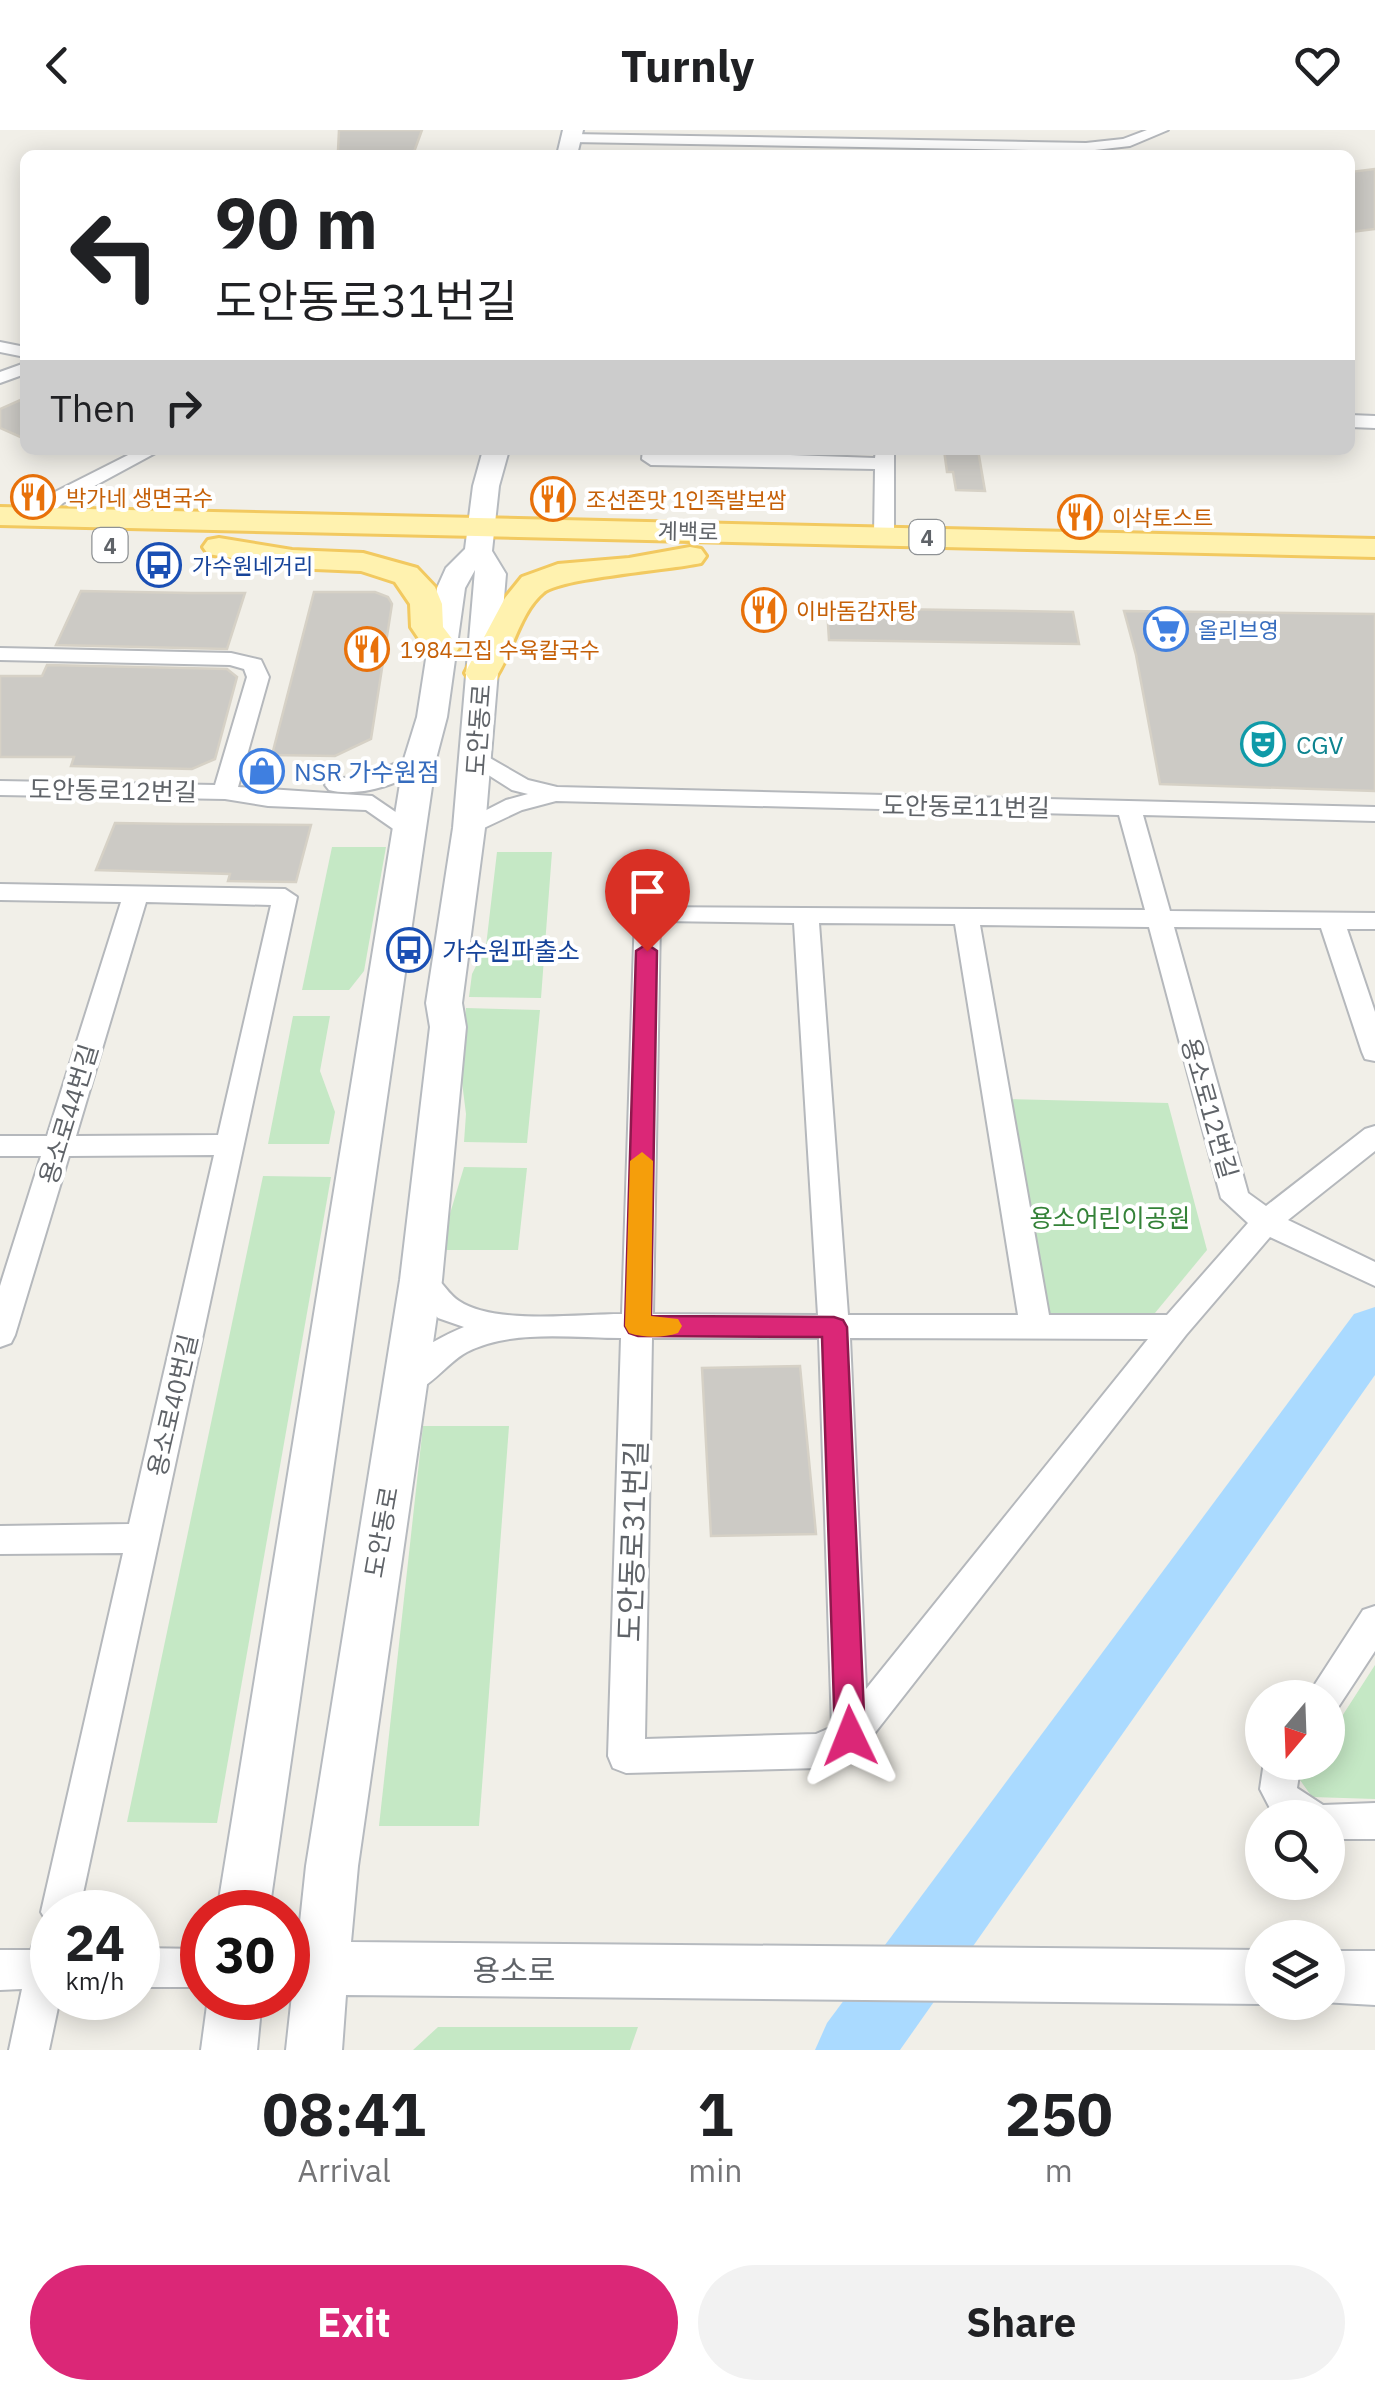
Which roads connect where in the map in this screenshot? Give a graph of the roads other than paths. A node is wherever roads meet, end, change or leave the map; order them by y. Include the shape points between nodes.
1 (1161, 130) edge
2 (678, 135) edge
3 (571, 141) edge
4 (873, 143) edge
5 (142, 455) edge
6 (495, 455) edge
7 (652, 455) edge
8 (885, 457) edge
9 (0, 516) edge
10 (38, 516) junction
11 (884, 536) junction
12 (478, 538) junction
13 (0, 542) edge
14 (219, 547) junction
15 (1375, 548) edge
16 (690, 556) junction
17 (1375, 572) edge
18 (442, 648) junction
19 (0, 654) edge
20 (482, 673) junction
21 (476, 757) junction
22 (420, 758) junction
23 (0, 788) edge
24 (226, 792) junction
25 (557, 794) junction
26 (1130, 810) junction
27 (1375, 814) edge
28 (469, 828) junction
29 (410, 830) junction
30 (0, 892) edge
31 (136, 894) junction
32 (806, 914) junction
33 (966, 916) junction
34 (1156, 916) junction
35 (1331, 920) junction
36 (1375, 921) edge
37 (1375, 1052) edge
38 (1375, 1136) edge
39 (230, 1145) junction
40 (0, 1146) edge
41 (58, 1146) junction
42 (1266, 1222) junction
43 (1375, 1275) edge
44 (421, 1280) junction
45 (1034, 1325) junction
46 (498, 1326) junction
47 (638, 1326) junction
48 (834, 1327) junction
49 (1175, 1328) junction
50 (0, 1334) edge
51 (406, 1386) junction
52 (142, 1538) junction
53 (0, 1540) edge
54 (1375, 1621) edge
55 (1336, 1680) edge
56 (850, 1736) junction
57 (1375, 1820) edge
58 (1345, 1821) edge
59 (65, 1890) edge
60 (246, 1890) edge
61 (310, 1949) edge
62 (30, 1965) edge
63 (310, 1968) edge
64 (0, 1970) edge
65 (1245, 1978) edge
66 (1345, 1978) edge
67 (1375, 1978) edge
68 (310, 2014) edge
69 (37, 2020) edge
70 (232, 2020) edge
71 (30, 2050) edge
72 (229, 2050) edge
73 (314, 2050) edge

1 - 4 street via 1086,147
2 - 3 street
2 - 4 street
5 - 10 street via 70,491
6 - 12 main road
7 - 8 street
8 - 11 street
9 - 10 main road, 계백로 / 4
10 - 12 main road, 계백로 / 4
11 - 12 main road, 계백로 / 4
11 - 15 main road, 계백로 / 4
12 - 14 main road, 계백로 / 4
12 - 16 main road, 계백로 / 4
12 - 18 main road, 도안동로 via 450,588
12 - 20 main road, 도안동로 via 492,574
13 - 14 main road, 계백로 / 4
14 - 18 main road via 363,562 406,575 419,587 426,627
16 - 17 main road, 계백로 / 4
16 - 20 main road via 558,573 533,584
18 - 22 main road, 도안동로
19 - 24 street via 232,659 253,665 258,677
20 - 21 main road, 도안동로
21 - 25 street via 520,786
21 - 28 main road, 도안동로
22 - 24 street via 374,784
22 - 29 main road, 도안동로
23 - 24 street, 도안동로12번길
24 - 29 street via 372,803
25 - 26 street, 도안동로11번길
25 - 28 street via 514,805
26 - 27 street, 도안동로11번길
26 - 34 street, 용소로12번길
28 - 44 main road, 도안동로 via 444,1003 448,1027
29 - 60 main road, 도안동로
30 - 31 street
31 - 39 street, 용소로40번길 via 285,897
31 - 41 street, 용소로44번길
32 - 33 street
32 - 47 street, 도안동로31번길 via 648,913
32 - 48 street
33 - 34 street
33 - 45 street
34 - 35 street
34 - 42 street, 용소로12번길 via 1235,1198
35 - 36 street
35 - 37 street
38 - 42 street
39 - 41 street
39 - 52 street, 용소로40번길
40 - 41 street
41 - 50 street, 용소로44번길
42 - 43 street, 용소로12번길
42 - 49 street
44 - 46 street via 449,1310
44 - 51 main road, 도안동로
45 - 48 street
45 - 49 street
46 - 47 street
46 - 51 street via 444,1348
47 - 48 street
47 - 56 street, 도안동로31번길 via 626,1756 819,1752
48 - 56 street
49 - 56 street
51 - 61 main road, 도안동로 via 332,1866
52 - 53 street
52 - 59 street, 용소로40번길
54 - 55 street
57 - 58 street
62 - 64 street
63 - 65 main road, 용소로
66 - 67 main road
68 - 73 main road, 도안동로
69 - 71 street
70 - 72 main road

